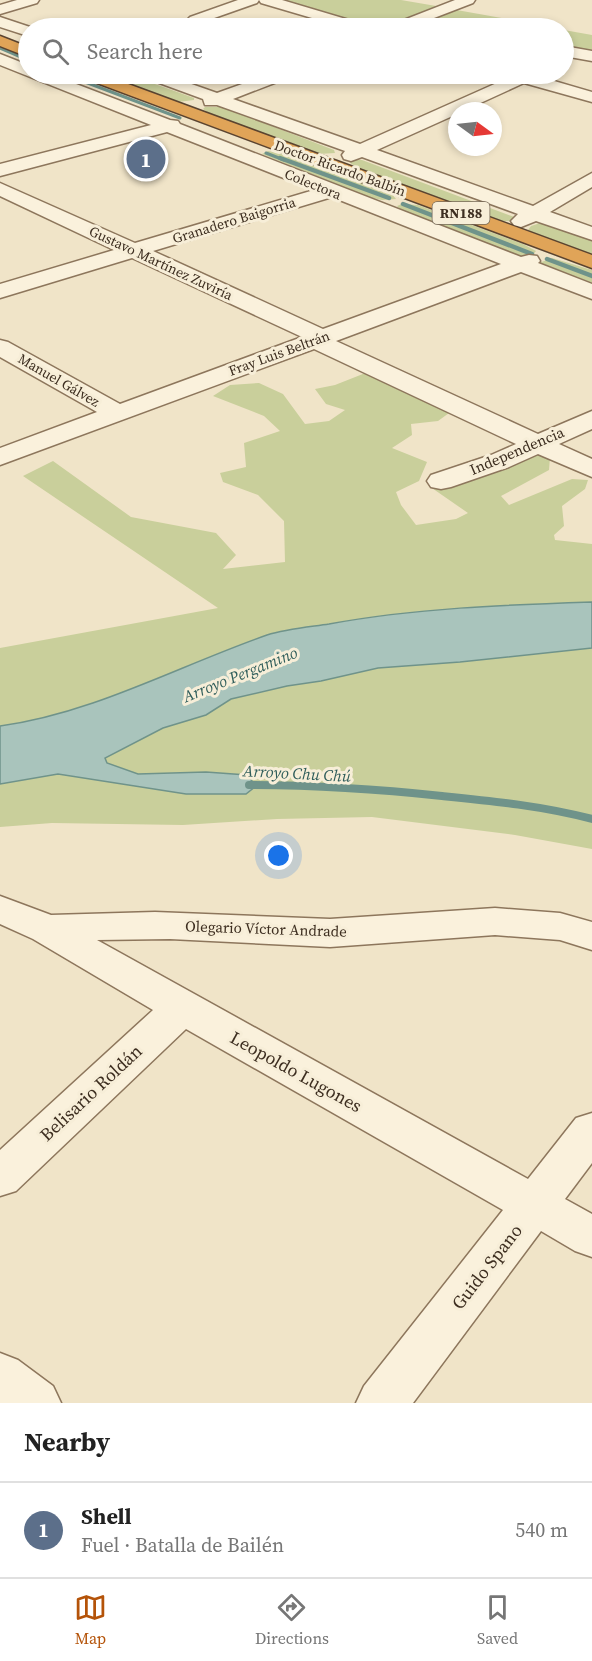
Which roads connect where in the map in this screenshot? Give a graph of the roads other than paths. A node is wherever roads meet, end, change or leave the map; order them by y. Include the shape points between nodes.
1 (32, 0) edge
2 (252, 0) edge
3 (266, 0) edge
4 (468, 0) edge
5 (0, 10) edge
6 (201, 18) edge
7 (327, 18) edge
8 (423, 18) edge
9 (0, 22) edge
10 (18, 28) edge
11 (18, 39) edge
12 (2, 42) edge
13 (18, 48) edge
14 (574, 55) edge
15 (592, 56) edge
16 (0, 59) edge
17 (18, 67) edge
18 (61, 84) edge
19 (114, 84) edge
20 (179, 84) edge
21 (258, 84) edge
22 (503, 84) edge
23 (551, 84) edge
24 (592, 97) edge
25 (222, 98) junction
26 (183, 109) junction
27 (202, 117) junction
28 (166, 126) junction
29 (276, 144) junction
30 (365, 151) junction
31 (237, 154) junction
32 (327, 163) junction
33 (0, 170) edge
34 (592, 179) edge
35 (0, 189) edge
36 (330, 191) junction
37 (416, 196) junction
38 (375, 208) junction
39 (534, 214) junction
40 (507, 230) junction
41 (592, 234) edge
42 (132, 250) junction
43 (559, 250) junction
44 (592, 262) edge
45 (519, 264) junction
46 (0, 291) edge
47 (592, 292) edge
48 (318, 339) junction
49 (0, 346) edge
50 (119, 414) junction
51 (592, 419) edge
52 (537, 443) junction
53 (0, 458) edge
54 (592, 469) edge
55 (441, 481) dead end
56 (0, 909) edge
57 (47, 929) junction
58 (592, 936) edge
59 (182, 1008) junction
60 (592, 1130) edge
61 (0, 1178) edge
62 (535, 1205) junction
63 (592, 1237) edge
64 (0, 1376) edge
65 (35, 1403) edge
66 (382, 1403) edge

1 - 5 street
2 - 6 street
3 - 7 street
4 - 8 street
9 - 10 street
11 - 12 street
12 - 13 highway
14 - 15 street
16 - 17 street
18 - 28 street, Colectora
19 - 26 highway, Doctor Ricardo Balbín / RN188
20 - 25 street
21 - 25 street
22 - 30 street
23 - 24 street
25 - 26 street
25 - 30 street
26 - 27 highway, Doctor Ricardo Balbín / RN188
27 - 28 street
27 - 29 highway, Doctor Ricardo Balbín / RN188
28 - 31 street, Colectora
28 - 33 street
29 - 31 street
29 - 32 highway, Doctor Ricardo Balbín / RN188
30 - 32 street
30 - 39 street
31 - 36 street, Colectora
32 - 37 highway, Doctor Ricardo Balbín / RN188
34 - 39 street
35 - 42 street, Gustavo Martínez Zuviría
36 - 38 street, Colectora
36 - 42 street, Granadero Baigorria
37 - 38 street
37 - 40 highway, Doctor Ricardo Balbín / RN188
38 - 45 street, Colectora
39 - 40 street
39 - 41 street
40 - 43 highway, Doctor Ricardo Balbín / RN188
42 - 46 street, Granadero Baigorria
42 - 48 street, Gustavo Martínez Zuviría
43 - 44 highway, Doctor Ricardo Balbín / RN188
43 - 45 street, Fray Luis Beltrán
45 - 47 street, Colectora
45 - 48 street, Fray Luis Beltrán
48 - 50 street, Fray Luis Beltrán
48 - 52 street, Gustavo Martínez Zuviría
49 - 50 street, Manuel Gálvez
50 - 53 street, Fray Luis Beltrán
51 - 52 street, Independencia
52 - 54 street, Gustavo Martínez Zuviría
52 - 55 street, Independencia via 500,461
56 - 57 street, Leopoldo Lugones
57 - 58 street, Olegario Víctor Andrade via 159,926 331,933 532,921
57 - 59 street, Leopoldo Lugones
59 - 61 street, Belisario Roldán
59 - 62 street, Leopoldo Lugones
60 - 62 street, Guido Spano
62 - 63 street, Leopoldo Lugones
62 - 66 street, Guido Spano
64 - 65 street

